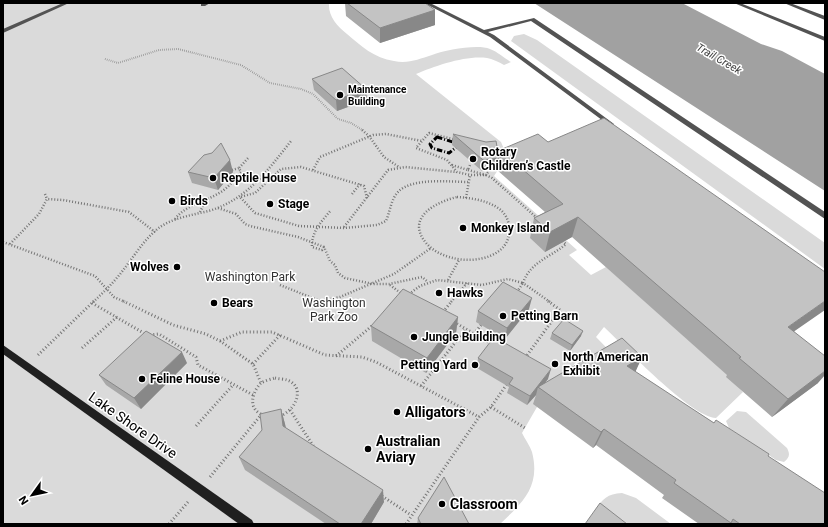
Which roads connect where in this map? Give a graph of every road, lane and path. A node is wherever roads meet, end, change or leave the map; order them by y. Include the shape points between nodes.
1 (68, 3) edge
2 (426, 3) edge
3 (736, 3) edge
4 (786, 3) edge
5 (825, 18) edge
6 (3, 31) edge
7 (483, 32) junction
8 (825, 39) edge
9 (105, 59) dead end
10 (621, 131) edge
11 (369, 136) junction
12 (458, 140) edge
13 (292, 141) dead end
14 (422, 141) junction
15 (489, 148) edge
16 (249, 157) dead end
17 (451, 165) junction
18 (470, 165) dead end
19 (399, 167) junction
20 (239, 168) junction
21 (232, 170) dead end
22 (313, 170) junction
23 (468, 170) junction
24 (457, 172) junction
25 (470, 175) junction
26 (486, 175) junction
27 (469, 182) junction
28 (360, 184) junction
29 (45, 194) dead end
30 (352, 194) dead end
31 (240, 197) junction
32 (366, 198) junction
33 (466, 198) junction
34 (47, 199) junction
35 (206, 200) junction
36 (218, 208) junction
37 (331, 210) dead end
38 (200, 212) junction
39 (825, 216) edge
40 (538, 219) edge
41 (175, 220) junction
42 (318, 227) junction
43 (344, 228) junction
44 (154, 232) junction
45 (560, 239) edge
46 (311, 241) junction
47 (3, 242) edge
48 (10, 244) junction
49 (324, 247) junction
50 (431, 248) junction
51 (459, 260) junction
52 (448, 280) junction
53 (428, 282) junction
54 (467, 283) junction
55 (523, 283) junction
56 (373, 284) junction
57 (389, 284) junction
58 (280, 285) dead end
59 (106, 288) junction
60 (515, 294) edge
61 (406, 297) junction
62 (413, 299) edge
63 (92, 303) junction
64 (437, 308) edge
65 (443, 312) junction
66 (117, 318) junction
67 (377, 322) edge
68 (481, 325) edge
69 (464, 330) junction
70 (490, 331) dead end
71 (474, 334) junction
72 (280, 335) junction
73 (484, 338) junction
74 (220, 341) junction
75 (177, 346) junction
76 (496, 347) edge
77 (82, 348) dead end
78 (3, 349) edge
79 (173, 349) edge
80 (335, 356) junction
81 (524, 360) edge
82 (253, 364) junction
83 (28, 366) junction
84 (512, 378) edge
85 (261, 383) junction
86 (233, 385) junction
87 (421, 386) junction
88 (253, 395) junction
89 (491, 407) junction
90 (290, 410) junction
91 (261, 415) junction
92 (479, 417) junction
93 (196, 426) dead end
94 (525, 428) dead end
95 (316, 449) edge
96 (215, 471) dead end
97 (380, 495) edge
98 (412, 515) junction
99 (248, 524) edge
100 (406, 524) edge

1 - 6 lane
2 - 7 lane
3 - 8 lane
4 - 5 lane
7 - 10 lane
7 - 39 lane via 532,19
9 - 11 path via 118,63 147,53 178,49 241,65 270,83 313,94 338,119 358,126
11 - 14 path via 386,134
11 - 19 path via 384,157
11 - 22 path via 320,157
12 - 14 path via 429,132
13 - 31 path via 254,186
14 - 17 path via 416,148 447,160
15 - 26 path via 500,154
16 - 20 path
17 - 23 path
17 - 24 path
18 - 23 path
19 - 24 path
19 - 32 path via 388,170
20 - 21 path
20 - 35 path via 241,172 227,187
22 - 28 path
22 - 31 path via 301,167 281,169 255,193
23 - 26 path
24 - 25 path
25 - 26 path
25 - 27 path
26 - 40 path
27 - 33 path
27 - 43 path via 422,183 405,187 396,194 386,221
28 - 30 path
28 - 32 path via 364,186
29 - 34 path
31 - 36 path
31 - 42 path via 255,213 299,226
32 - 43 path
33 - 50 path via 443,200 423,214 420,224 421,235
33 - 51 path via 485,201 505,216 509,226 509,237 504,246 494,254 481,259
34 - 44 path via 129,212
34 - 48 path via 39,214
35 - 38 path
35 - 41 path via 184,210
36 - 38 path
36 - 46 path via 236,214 250,226
37 - 42 path
38 - 41 path
41 - 44 path
42 - 43 path
42 - 46 path
44 - 59 path
45 - 55 path via 566,244 555,253 546,256 526,274
46 - 49 path
46 - 49 path via 312,247 318,250
47 - 48 path
48 - 59 path via 94,276
49 - 56 path via 340,276
50 - 51 path via 437,253
50 - 56 path via 394,274
51 - 52 path
52 - 53 path
52 - 54 path
53 - 57 path via 422,277
53 - 61 path
54 - 55 path via 486,285 507,279
54 - 65 path
55 - 60 path
55 - 81 path via 560,310
56 - 57 path
56 - 58 path via 340,297 320,301
57 - 61 path
59 - 63 path
59 - 74 path via 114,297 173,325 206,334
61 - 62 path
63 - 66 path
63 - 83 path
64 - 65 path
65 - 69 path
66 - 75 path via 147,335 159,334
66 - 77 path
67 - 80 path
68 - 71 path
69 - 71 path
69 - 87 path
70 - 73 path
71 - 73 path
72 - 74 path via 242,332
72 - 80 path via 325,355
72 - 82 path
73 - 76 path
74 - 82 path
75 - 79 path
75 - 86 path via 196,357 198,365
78 - 83 street, Lake Shore Drive
80 - 87 path via 349,356 376,362
82 - 85 path
83 - 99 street, Lake Shore Drive
84 - 89 path
85 - 88 path
85 - 90 path via 282,378 294,384 298,396
86 - 88 path
86 - 93 path
87 - 92 path
88 - 91 path via 254,408
89 - 92 path
89 - 94 path
90 - 91 path via 279,417
90 - 95 path
91 - 96 path
92 - 98 path
97 - 98 path
98 - 100 path

